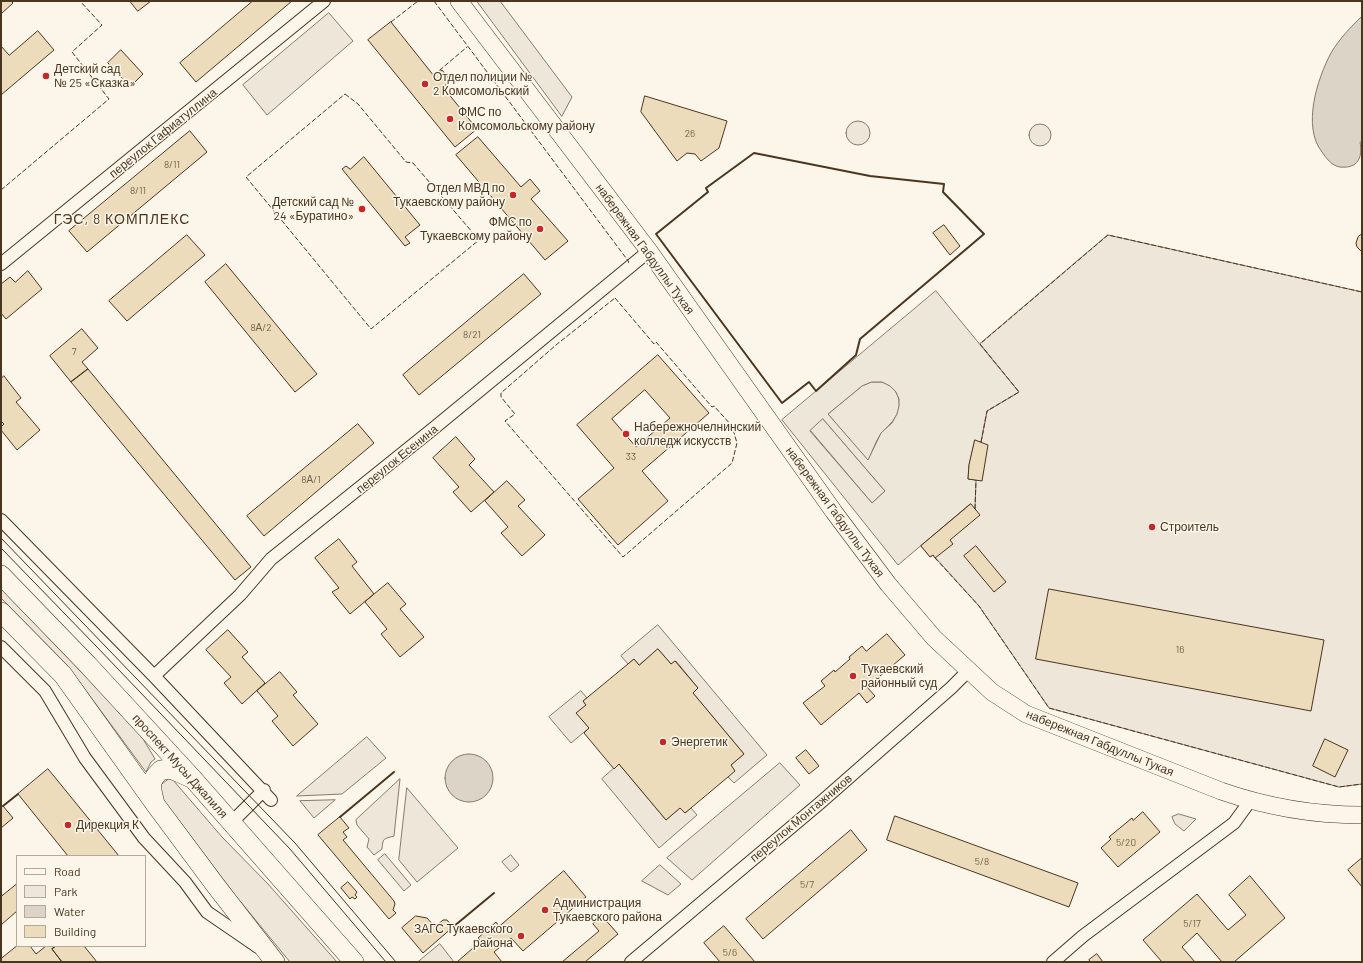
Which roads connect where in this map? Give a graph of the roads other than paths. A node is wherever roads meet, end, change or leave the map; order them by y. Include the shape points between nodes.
1 (324, 1) edge
2 (459, 1) edge
3 (649, 251) junction
4 (1, 264) edge
5 (1, 520) edge
6 (1, 575) edge
7 (1, 612) edge
8 (1, 647) edge
9 (968, 671) junction
10 (154, 676) junction
11 (194, 780) junction
12 (1250, 801) junction
13 (155, 804) junction
14 (1362, 815) edge
15 (232, 822) junction
16 (272, 958) edge
17 (354, 962) edge
18 (631, 962) edge
19 (1053, 962) edge

1 - 4 street, переулок Гафиатуллина
2 - 3 main road, набережная Габдуллы Тукая
3 - 9 main road, набережная Габдуллы Тукая via 888,584 934,638
3 - 10 street, переулок Есенина via 271,559 240,594
5 - 10 street
6 - 11 main road, проспект Мусы Джалиля
7 - 13 main road via 63,675
8 - 16 street via 45,691 74,739 144,838 185,882 207,912
9 - 12 main road, набережная Габдуллы Тукая via 992,692 1026,714
9 - 18 street, переулок Монтажников via 820,803
10 - 15 street via 268,795
11 - 13 main road via 171,769 161,770 153,777 151,787
11 - 15 main road, проспект Мусы Джалиля
12 - 14 main road, набережная Габдуллы Тукая via 1332,815
12 - 19 street via 1234,823 1087,933
13 - 16 main road
15 - 17 main road, проспект Мусы Джалиля

